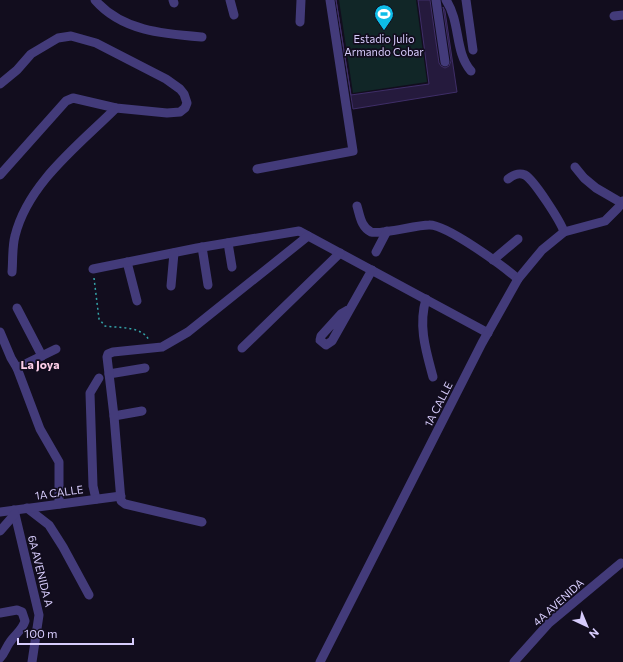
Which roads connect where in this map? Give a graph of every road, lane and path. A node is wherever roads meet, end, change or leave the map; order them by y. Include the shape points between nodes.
1 (94, 0) edge
2 (230, 0) edge
3 (301, 0) edge
4 (330, 0) edge
5 (436, 0) edge
6 (446, 0) edge
7 (466, 0) edge
8 (234, 15) dead end
9 (300, 22) dead end
10 (202, 37) dead end
11 (473, 50) dead end
12 (445, 62) dead end
13 (471, 71) dead end
14 (0, 84) edge
15 (116, 108) junction
16 (575, 167) dead end
17 (258, 169) dead end
18 (0, 175) edge
19 (508, 179) dead end
20 (622, 202) edge
21 (358, 206) dead end
22 (387, 231) junction
23 (564, 232) junction
24 (308, 236) junction
25 (518, 239) dead end
26 (228, 243) junction
27 (202, 247) junction
28 (376, 252) dead end
29 (174, 253) junction
30 (340, 253) junction
31 (493, 260) junction
32 (127, 262) junction
33 (232, 267) dead end
34 (93, 269) joint
35 (372, 270) junction
36 (12, 272) dead end
37 (518, 278) junction
38 (208, 285) dead end
39 (171, 286) dead end
40 (426, 299) junction
41 (137, 301) dead end
42 (18, 308) dead end
43 (348, 310) dead end
44 (0, 332) edge
45 (488, 333) junction
46 (150, 348) junction
47 (242, 348) dead end
48 (56, 349) dead end
49 (42, 356) junction
50 (17, 368) junction
51 (145, 368) dead end
52 (109, 374) junction
53 (433, 377) dead end
54 (99, 378) dead end
55 (142, 411) dead end
56 (114, 416) junction
57 (121, 496) junction
58 (96, 499) junction
59 (59, 504) junction
60 (27, 508) junction
61 (0, 512) edge
62 (15, 512) junction
63 (202, 522) dead end
64 (0, 531) edge
65 (621, 563) dead end
66 (89, 595) dead end
67 (0, 614) edge
68 (0, 658) edge
69 (32, 662) edge
70 (320, 662) edge
71 (514, 662) edge

1 - 10 street via 121,22 135,27 161,34
2 - 8 street
3 - 9 street
4 - 17 street via 353,151
5 - 12 street
6 - 13 street via 454,15 462,60
7 - 11 street
14 - 15 street via 17,70 30,54 58,38 71,36 96,43 170,81 184,94 186,103 185,108 175,113
15 - 18 street via 80,98 66,101
15 - 36 street via 48,176 34,194 15,236
16 - 20 street via 596,188
19 - 23 street via 514,174 528,177
20 - 23 street, 1A CALLE via 605,221
21 - 22 street via 362,224 366,228 377,233
22 - 28 street
22 - 31 street via 432,224
23 - 37 street, 1A CALLE via 542,250
24 - 26 street via 299,231
24 - 30 street
24 - 46 street via 188,332 162,347
25 - 31 street
26 - 27 street
26 - 33 street
27 - 29 street
27 - 38 street
29 - 32 street
29 - 39 street
30 - 35 street
30 - 47 street
31 - 37 street
32 - 34 street
32 - 41 street
34 - 46 path via 99,319 104,326 140,332 147,336
35 - 40 street
35 - 43 street
37 - 45 street, 1A CALLE
40 - 45 street
40 - 53 street via 422,332
42 - 49 street
44 - 50 street
45 - 70 street, 1A CALLE
46 - 52 street via 108,354 106,357
48 - 49 street
49 - 50 street
50 - 59 street via 40,429 59,462
51 - 52 street
52 - 56 street
54 - 58 street via 90,393 93,486
55 - 56 street
56 - 57 street
57 - 58 street, 1A CALLE
57 - 63 street via 121,501 125,504
58 - 59 street, 1A CALLE
59 - 60 street, 1A CALLE
60 - 62 street, 1A CALLE
60 - 66 street via 49,525
61 - 62 street, 1A CALLE
62 - 64 street
62 - 69 street, 6A AVENIDA A via 39,615
65 - 71 street, 4A AVENIDA via 549,623
67 - 68 street via 17,610 22,612 25,621 21,631

